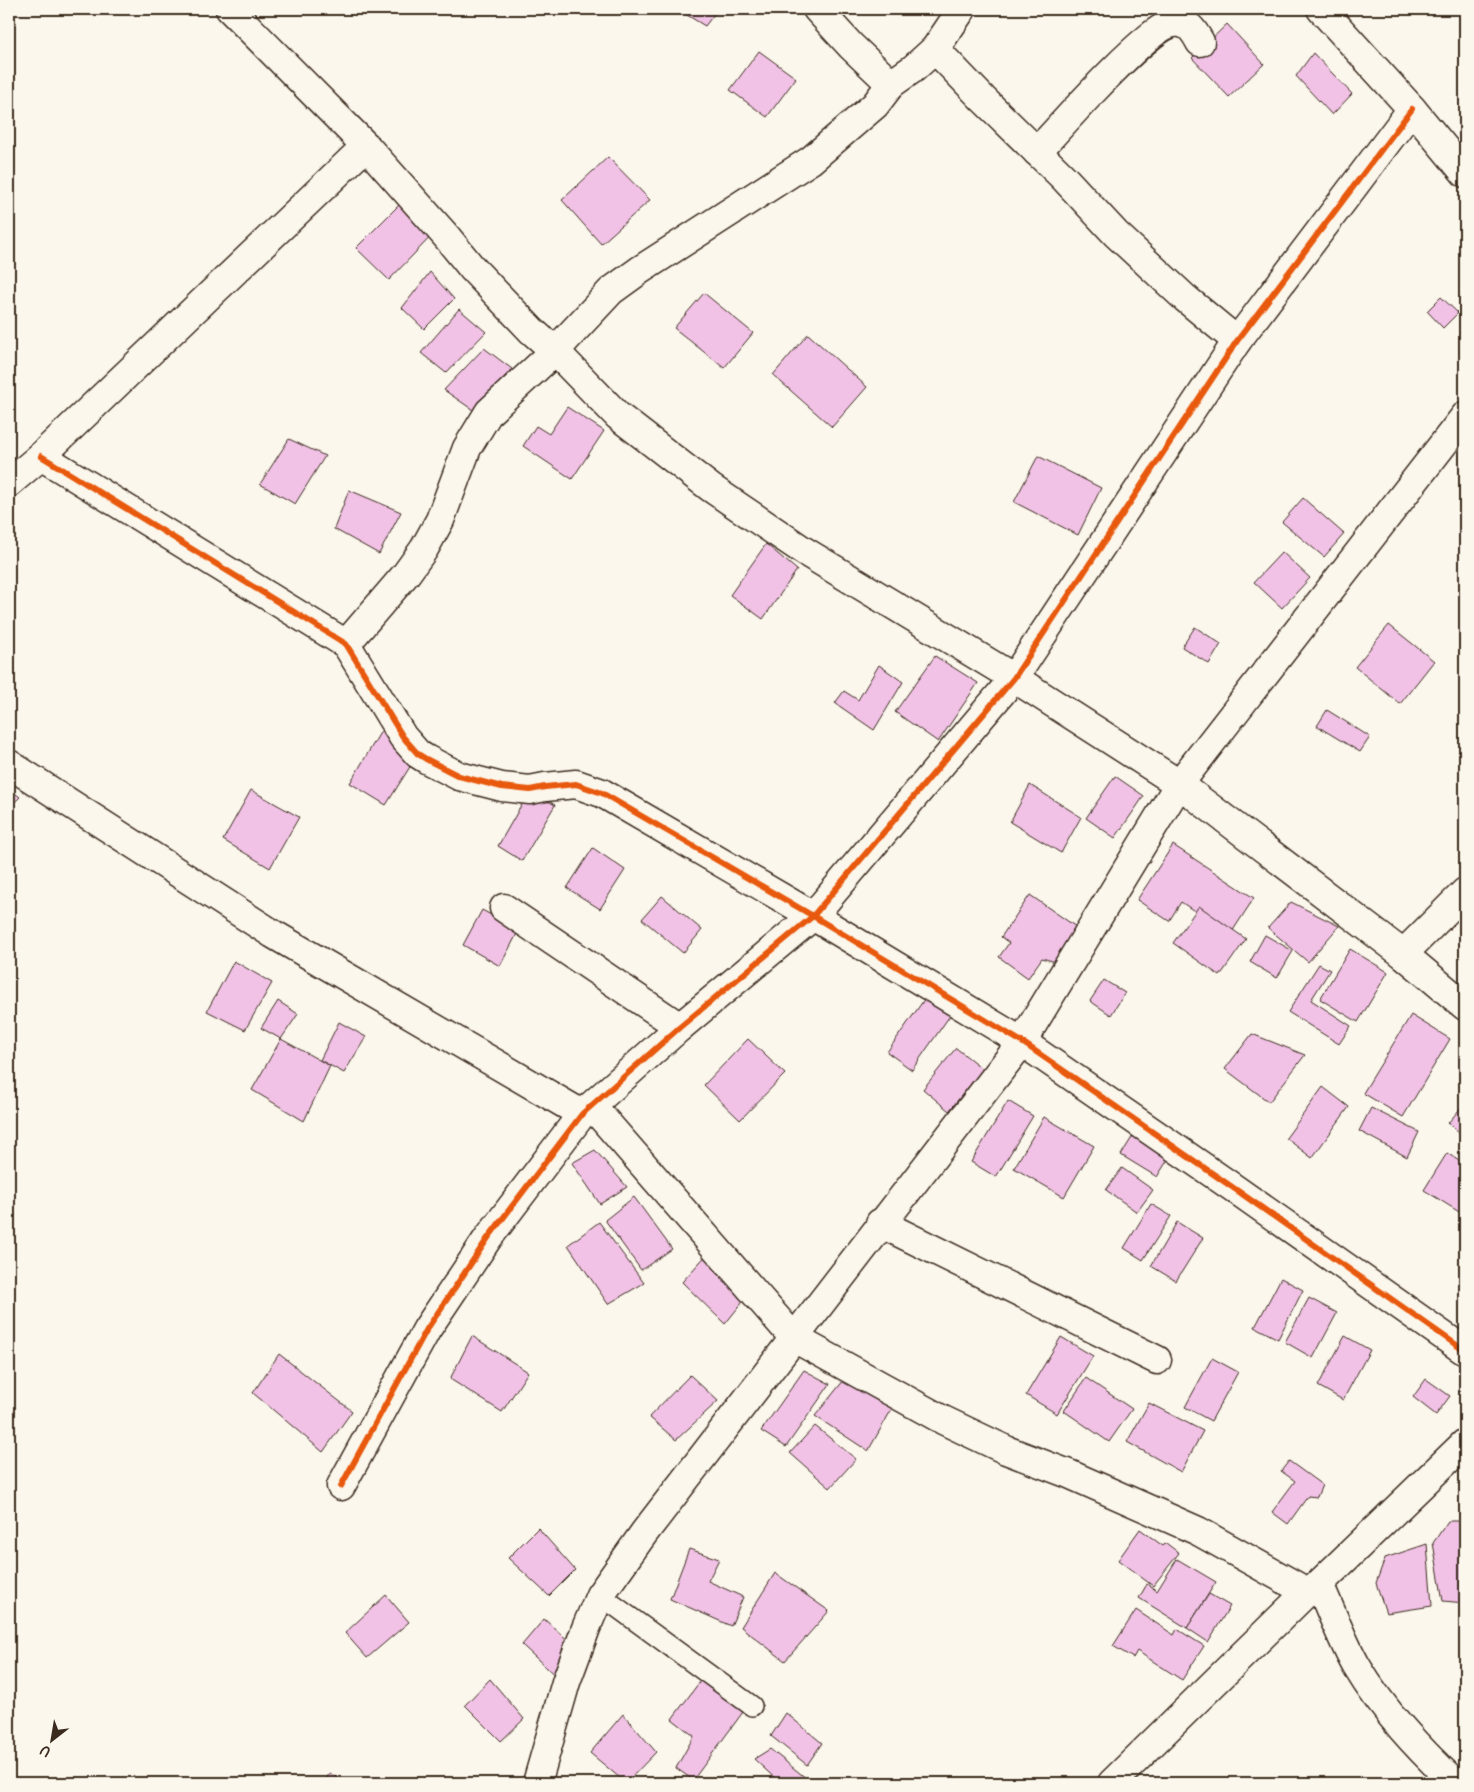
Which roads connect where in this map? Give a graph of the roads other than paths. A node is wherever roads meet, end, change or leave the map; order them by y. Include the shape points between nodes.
1 (230, 9) edge
2 (817, 9) edge
3 (962, 9) edge
4 (1321, 9) edge
5 (1200, 42) dead end
6 (935, 49) junction
7 (891, 84) junction
8 (1412, 109) junction
9 (366, 146) junction
10 (1037, 152) junction
11 (1465, 173) edge
12 (1237, 341) junction
13 (555, 351) junction
14 (1465, 416) edge
15 (41, 456) junction
16 (9, 484) edge
17 (346, 644) junction
18 (1014, 678) junction
19 (9, 764) edge
20 (1179, 784) junction
21 (1465, 892) edge
22 (504, 908) dead end
23 (813, 916) junction
24 (1403, 954) junction
25 (1465, 1006) edge
26 (680, 1028) junction
27 (1022, 1042) junction
28 (587, 1110) junction
29 (880, 1223) junction
30 (794, 1338) junction
31 (1465, 1351) edge
32 (1158, 1360) dead end
33 (1465, 1443) edge
34 (341, 1486) dead end
35 (1313, 1588) junction
36 (600, 1594) junction
37 (752, 1706) dead end
38 (537, 1783) edge
39 (1112, 1783) edge
40 (1455, 1783) edge

1 - 9 street
2 - 7 street
3 - 6 street
4 - 8 street
5 - 10 street via 1189,26 1176,22 1167,24 1125,58
6 - 7 street
6 - 10 street
7 - 13 street via 875,105 811,160 611,291
8 - 11 street
8 - 12 street
9 - 13 street via 472,268
9 - 15 street
10 - 12 street via 1123,240
12 - 18 street
13 - 17 street via 489,412 467,448 440,520 424,549
13 - 18 street via 618,416 711,488 804,551
14 - 20 street
15 - 16 street
15 - 17 street
17 - 23 street via 402,737 426,759 459,776 502,787 530,790 576,784 602,793
18 - 20 street
18 - 23 street
19 - 28 street via 273,934
20 - 24 street
20 - 27 street
21 - 24 street
22 - 26 street
23 - 26 street
23 - 27 street
24 - 25 street
26 - 28 street
27 - 29 street
27 - 31 street
28 - 30 street
28 - 34 street via 488,1238 427,1329
29 - 30 street
29 - 32 street
30 - 35 street via 943,1420 1198,1531
30 - 36 street
33 - 35 street
35 - 39 street
35 - 40 street via 1356,1666 1388,1713
36 - 37 lane
36 - 38 street via 566,1682

